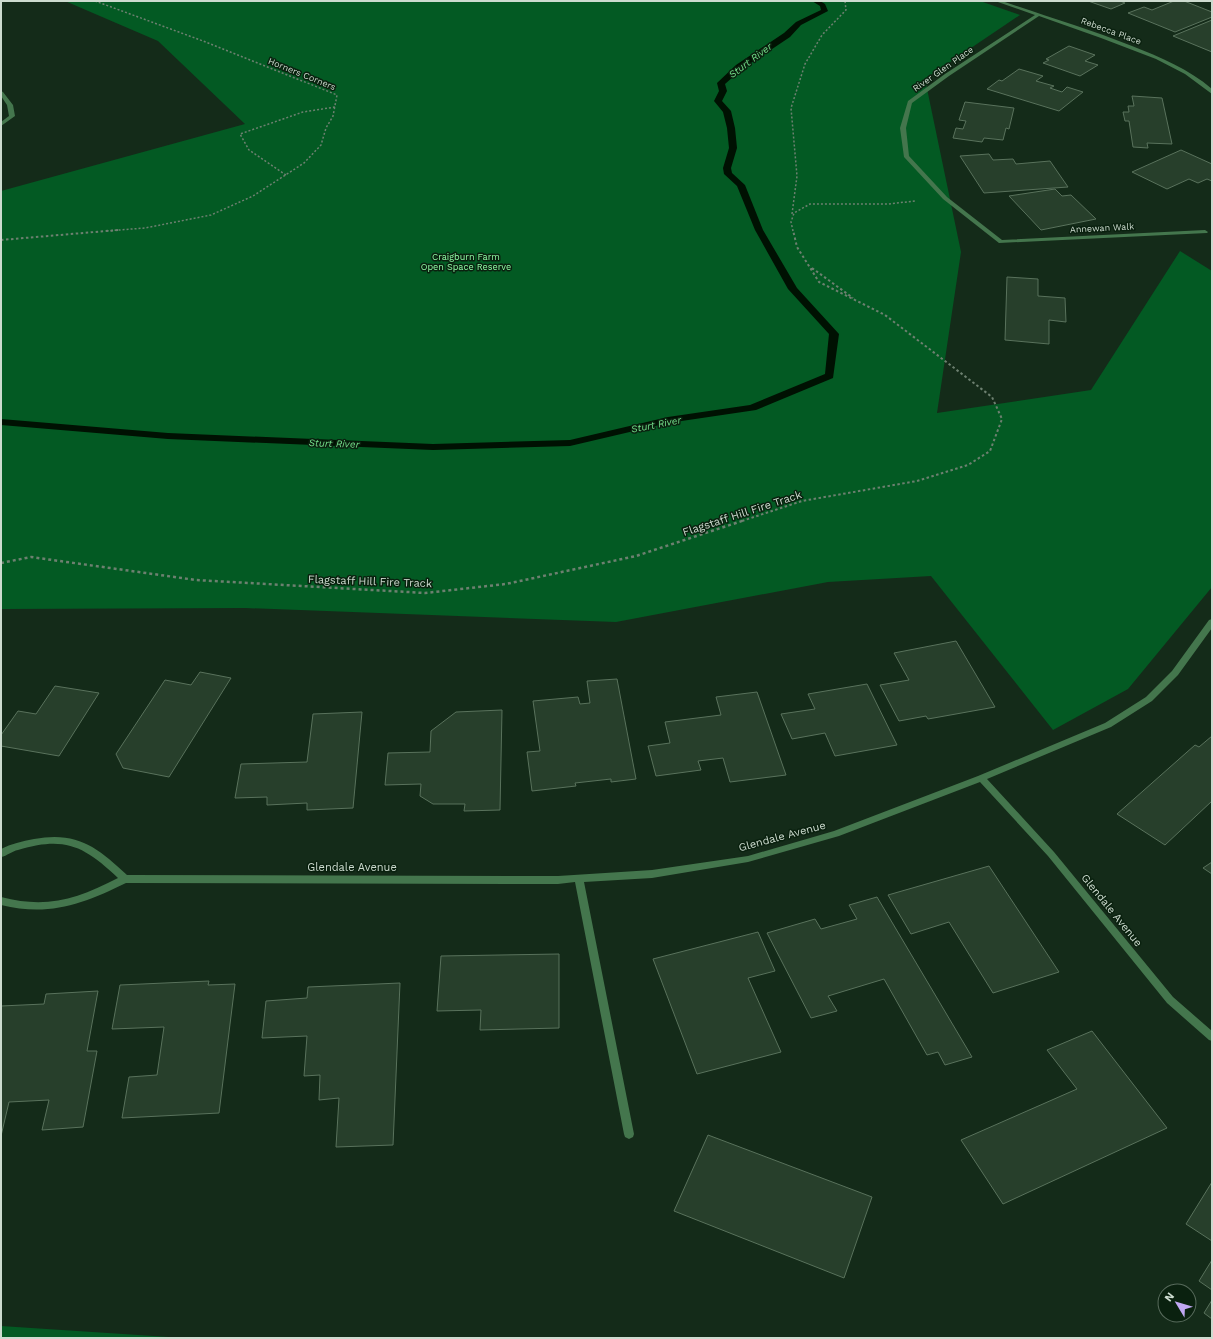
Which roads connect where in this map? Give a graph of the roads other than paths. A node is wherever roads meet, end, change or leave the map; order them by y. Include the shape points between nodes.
1 (997, 1) edge
2 (1038, 14) junction
3 (1212, 92) edge
4 (1, 93) edge
5 (1, 124) edge
6 (1205, 232) dead end
7 (1001, 242) joint
8 (1212, 622) edge
9 (981, 778) junction
10 (1, 854) edge
11 (579, 878) junction
12 (125, 879) junction
13 (1, 901) edge
14 (1212, 1037) edge
15 (629, 1134) dead end

1 - 2 street, Rebecca Place
2 - 3 street, Rebecca Place via 1165,60 1198,78
2 - 7 street, River Glen Place via 947,74 910,102 903,128 906,156 945,198
4 - 5 street via 10,105 12,116
6 - 7 street, Annewan Walk
8 - 9 street, Glendale Avenue via 1175,673 1149,699 1108,725
9 - 11 street, Glendale Avenue via 836,834 748,859 652,874
9 - 14 street, Glendale Avenue via 1050,854 1170,1000
10 - 12 street via 8,849 49,839 79,843 102,856
11 - 12 street, Glendale Avenue
11 - 15 street
12 - 13 street, Glendale Avenue via 92,895 54,907 17,906

